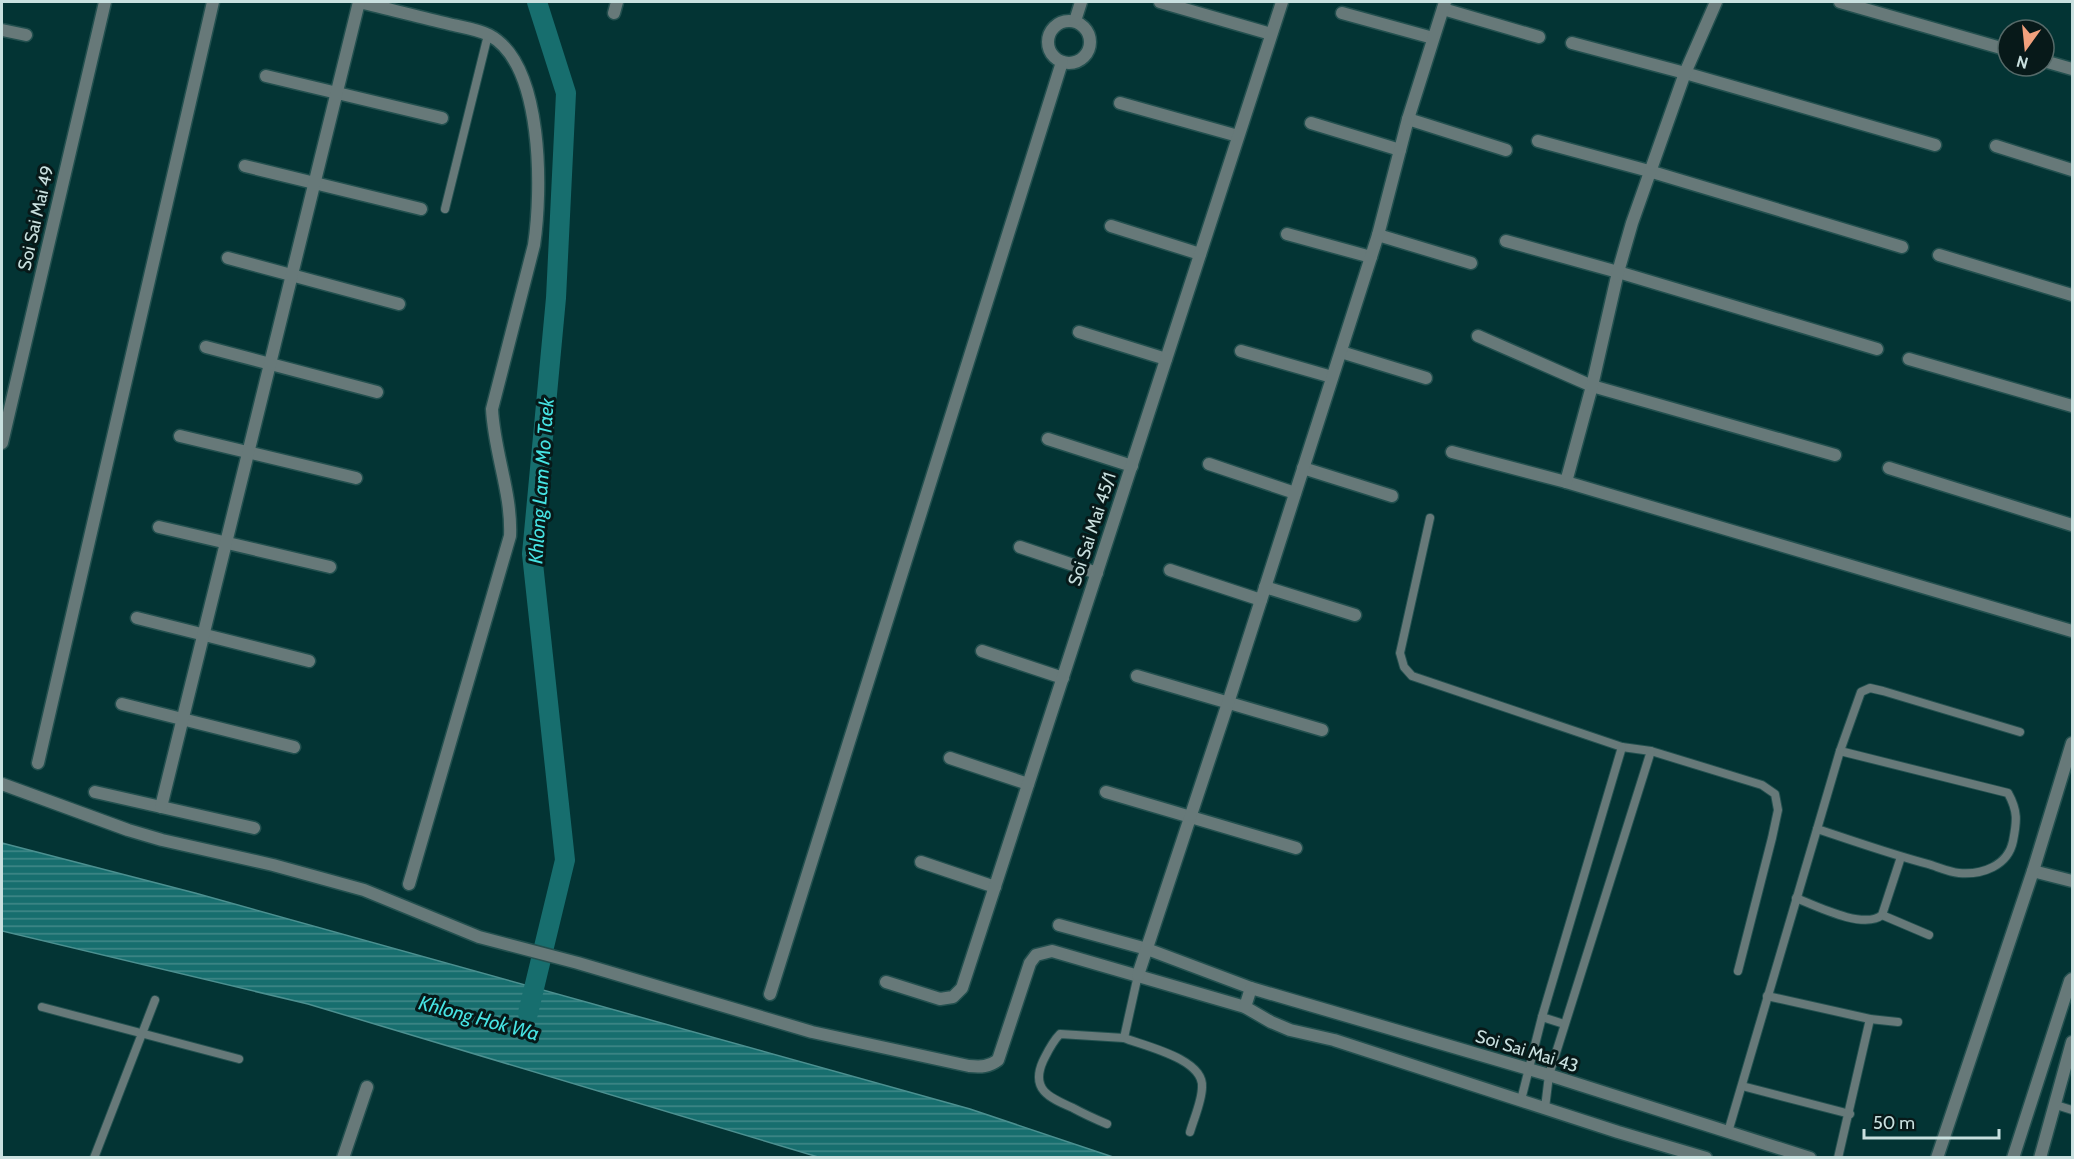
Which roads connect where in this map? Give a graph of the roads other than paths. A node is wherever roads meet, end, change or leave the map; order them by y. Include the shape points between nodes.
1 (105, 2) edge
2 (213, 2) edge
3 (359, 2) edge
4 (1081, 2) edge
5 (1160, 2) edge
6 (1281, 2) edge
7 (1716, 2) edge
8 (1840, 2) edge
9 (1444, 5) edge
10 (1342, 13) dead end
11 (1075, 21) junction
12 (2, 30) edge
13 (1271, 34) junction
14 (26, 35) dead end
15 (488, 35) junction
16 (1433, 38) junction
17 (1539, 38) dead end
18 (1572, 43) dead end
19 (1996, 47) edge
20 (1062, 62) junction
21 (2056, 64) edge
22 (2073, 69) edge
23 (1685, 73) junction
24 (266, 76) dead end
25 (336, 94) junction
26 (1120, 103) dead end
27 (442, 118) dead end
28 (1408, 119) junction
29 (1311, 123) dead end
30 (1238, 136) junction
31 (1538, 141) dead end
32 (1935, 145) dead end
33 (1996, 146) dead end
34 (1400, 150) junction
35 (1506, 150) dead end
36 (245, 166) dead end
37 (2073, 170) edge
38 (1649, 171) junction
39 (314, 183) junction
40 (421, 209) dead end
41 (445, 209) dead end
42 (1111, 226) dead end
43 (1287, 234) dead end
44 (1378, 235) junction
45 (1506, 241) dead end
46 (1902, 247) dead end
47 (1200, 254) junction
48 (1939, 255) dead end
49 (228, 258) dead end
50 (1371, 258) junction
51 (1471, 263) dead end
52 (1618, 272) junction
53 (291, 275) junction
54 (2073, 295) edge
55 (399, 304) dead end
56 (1079, 332) dead end
57 (1479, 336) dead end
58 (206, 347) dead end
59 (1877, 349) dead end
60 (1241, 351) dead end
61 (1341, 352) junction
62 (1166, 359) junction
63 (1909, 359) dead end
64 (269, 364) junction
65 (1332, 377) junction
66 (1426, 378) dead end
67 (1592, 386) junction
68 (377, 392) dead end
69 (2073, 406) edge
70 (180, 436) dead end
71 (1048, 439) dead end
72 (2, 442) edge
73 (248, 452) junction
74 (1452, 452) dead end
75 (1835, 455) dead end
76 (1209, 464) dead end
77 (1132, 466) junction
78 (1303, 468) junction
79 (1889, 468) dead end
80 (356, 478) dead end
81 (1566, 482) junction
82 (1295, 493) junction
83 (1392, 496) dead end
84 (1430, 518) dead end
85 (2073, 525) edge
86 (159, 527) dead end
87 (226, 543) junction
88 (1020, 547) dead end
89 (330, 567) dead end
90 (1170, 570) dead end
91 (1097, 573) junction
92 (1265, 587) junction
93 (1261, 600) junction
94 (1355, 615) dead end
95 (137, 618) dead end
96 (2073, 631) edge
97 (203, 633) junction
98 (982, 651) dead end
99 (309, 662) dead end
100 (1137, 676) dead end
101 (1063, 678) junction
102 (1228, 703) junction
103 (122, 704) dead end
104 (183, 720) junction
105 (1322, 730) dead end
106 (2020, 732) dead end
107 (2073, 743) edge
108 (294, 747) dead end
109 (1622, 747) junction
110 (1840, 751) junction
111 (1651, 752) junction
112 (950, 758) dead end
113 (2070, 761) edge
114 (38, 763) dead end
115 (2, 784) edge
116 (1029, 784) junction
117 (95, 792) dead end
118 (1106, 792) dead end
119 (160, 807) junction
120 (1191, 818) junction
121 (254, 828) dead end
122 (1817, 829) junction
123 (1296, 848) dead end
124 (1901, 857) junction
125 (921, 862) dead end
126 (2033, 871) junction
127 (2073, 881) edge
128 (409, 884) dead end
129 (995, 887) junction
130 (1796, 898) junction
131 (1882, 915) junction
132 (1059, 925) dead end
133 (1929, 935) dead end
134 (1147, 950) junction
135 (1738, 971) dead end
136 (1138, 975) junction
137 (2073, 979) edge
138 (886, 982) dead end
139 (1251, 988) junction
140 (770, 994) dead end
141 (1767, 996) junction
142 (154, 1000) dead end
143 (42, 1007) dead end
144 (1245, 1007) junction
145 (1542, 1017) junction
146 (1870, 1019) junction
147 (1898, 1022) dead end
148 (1564, 1024) junction
149 (143, 1034) junction
150 (1124, 1038) junction
151 (2073, 1042) edge
152 (239, 1059) dead end
153 (1529, 1070) junction
154 (1549, 1075) junction
155 (1743, 1086) junction
156 (367, 1087) dead end
157 (1521, 1100) junction
158 (2056, 1105) junction
159 (1545, 1108) junction
160 (2073, 1110) edge
161 (1850, 1114) junction
162 (1107, 1124) dead end
163 (1190, 1132) dead end
164 (1728, 1132) junction
165 (94, 1158) edge
166 (342, 1158) edge
167 (1706, 1158) edge
168 (1810, 1158) edge
169 (1838, 1158) edge
170 (1937, 1158) edge
171 (2013, 1158) edge
172 (2040, 1158) edge

1 - 72 street, Soi Sai Mai 49
2 - 114 street
3 - 15 street
3 - 25 street
4 - 11 street
5 - 13 street
6 - 13 street, Soi Sai Mai 45/1
7 - 23 street
8 - 19 street
9 - 16 street
9 - 17 street
10 - 16 street
11 - 20 street via 1060,22 1050,32 1048,47
11 - 20 street via 1090,37 1088,51 1077,62
12 - 14 street
13 - 30 street, Soi Sai Mai 45/1
15 - 41 lane
15 - 128 street via 510,51 522,73 538,159 534,245 492,409 511,519 510,536
16 - 28 street
18 - 23 street
20 - 140 street
21 - 22 street
23 - 32 street
23 - 38 street
24 - 25 street
25 - 27 street
25 - 39 street
26 - 30 street
28 - 34 street
28 - 35 street
29 - 34 street
30 - 47 street, Soi Sai Mai 45/1
31 - 38 street
33 - 37 street
34 - 44 street
36 - 39 street
38 - 46 street
38 - 52 street
39 - 40 street
39 - 53 street
42 - 47 street
43 - 50 street
44 - 50 street
44 - 51 street
45 - 52 street
47 - 62 street, Soi Sai Mai 45/1
48 - 54 street
49 - 53 street
50 - 61 street
52 - 59 street
52 - 67 street
53 - 55 street
53 - 64 street
56 - 62 street
57 - 67 street
58 - 64 street
60 - 65 street
61 - 65 street
61 - 66 street
62 - 77 street, Soi Sai Mai 45/1
63 - 69 street
64 - 68 street
64 - 73 street
65 - 78 street
67 - 75 street
67 - 81 street
70 - 73 street
71 - 77 street
73 - 80 street
73 - 87 street
74 - 81 street
76 - 82 street
77 - 91 street, Soi Sai Mai 45/1
78 - 82 street
78 - 83 street
79 - 85 street
81 - 96 street
82 - 92 street
84 - 109 lane via 1400,653 1404,667 1421,680
86 - 87 street
87 - 89 street
87 - 97 street
88 - 91 street
90 - 93 street
91 - 101 street, Soi Sai Mai 45/1
92 - 93 street
92 - 94 street
93 - 102 street
95 - 97 street
97 - 99 street
97 - 104 street
98 - 101 street
100 - 102 street
101 - 116 street, Soi Sai Mai 45/1
102 - 105 street
102 - 120 street
103 - 104 street
104 - 108 street
104 - 119 street
106 - 110 lane via 1870,688 1861,692
107 - 113 street
109 - 111 lane
109 - 145 lane
110 - 122 lane
110 - 124 lane via 2008,793 2015,806 2017,824 2012,847 2006,860 1995,867 1959,873
111 - 135 lane via 1762,785 1775,794 1778,810
111 - 148 lane
112 - 116 street
113 - 126 street
115 - 136 street via 145,835 364,890 479,937 852,1043 982,1067 998,1060 1036,955 1052,951
116 - 129 street, Soi Sai Mai 45/1
117 - 119 street
118 - 120 street
119 - 121 street
120 - 123 street
120 - 134 street
122 - 124 lane
122 - 130 lane
124 - 131 lane
125 - 129 street
126 - 127 street
126 - 170 street
129 - 138 street, Soi Sai Mai 45/1 via 962,988 953,997 940,999
130 - 131 lane via 1858,920 1876,920
130 - 141 lane
131 - 133 lane
132 - 134 street, Soi Sai Mai 43
134 - 136 street
134 - 139 street, Soi Sai Mai 43
136 - 144 street
136 - 150 lane
137 - 171 street
139 - 144 street
139 - 153 street, Soi Sai Mai 43
141 - 146 lane
141 - 155 lane
142 - 149 lane
143 - 149 lane
144 - 157 street via 1290,1030 1334,1040
145 - 148 lane
145 - 153 lane
146 - 147 lane
146 - 161 lane
148 - 154 lane
149 - 152 lane
149 - 165 lane
150 - 162 lane via 1060,1034 1053,1041 1038,1078 1043,1091 1052,1099
150 - 163 lane via 1187,1061 1201,1076 1203,1087
151 - 158 street
153 - 154 street, Soi Sai Mai 43
153 - 157 lane
154 - 159 lane
154 - 164 street, Soi Sai Mai 43
155 - 161 lane
155 - 164 lane
156 - 166 street
157 - 159 street
158 - 160 lane
158 - 172 street
159 - 167 street
161 - 169 lane
164 - 168 street, Soi Sai Mai 43

